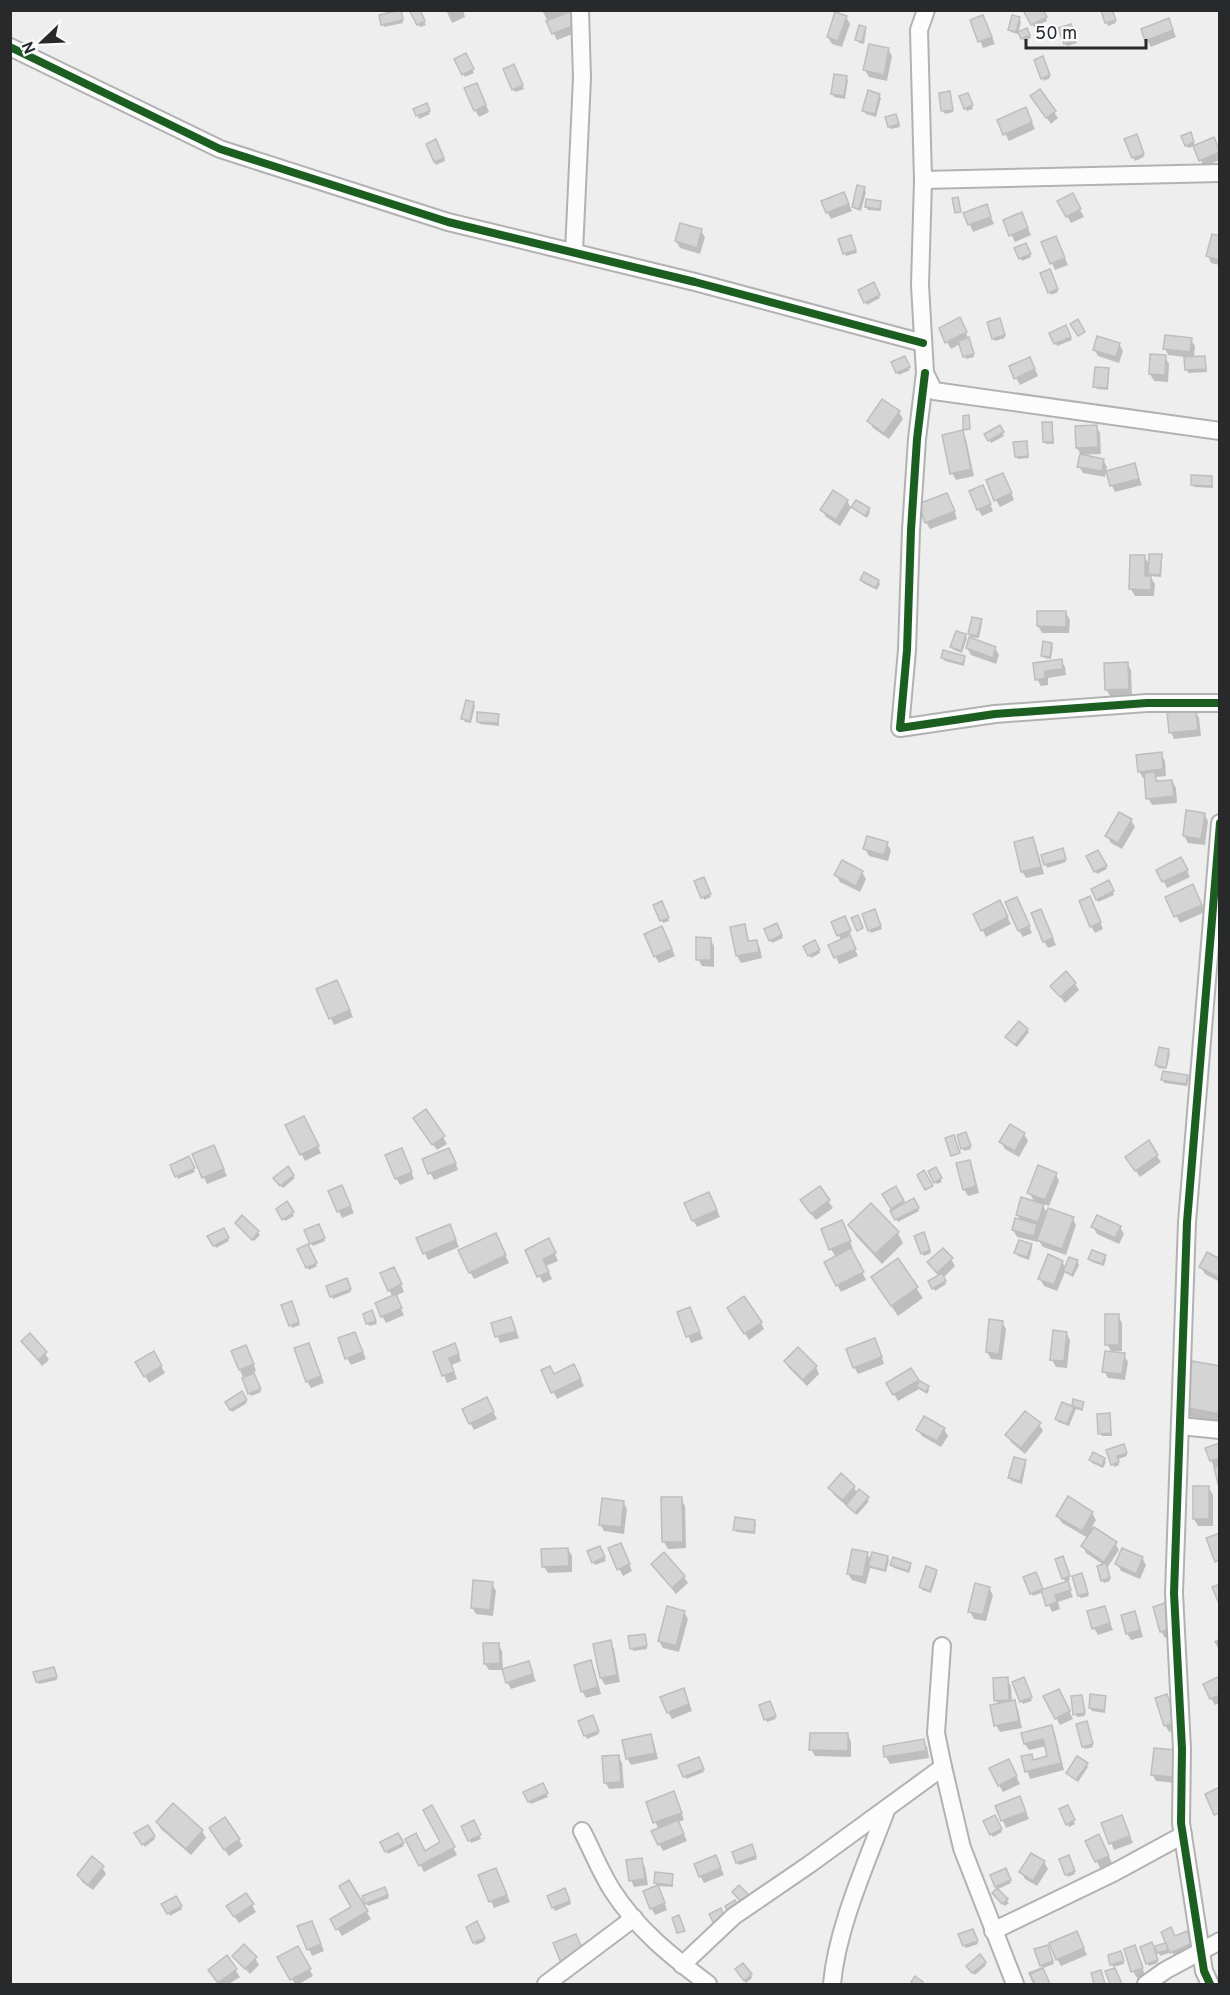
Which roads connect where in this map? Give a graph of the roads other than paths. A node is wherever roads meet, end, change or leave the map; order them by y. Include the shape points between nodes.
1 (580, 10) edge
2 (926, 10) edge
3 (10, 47) edge
4 (1220, 173) edge
5 (923, 180) junction
6 (574, 252) junction
7 (923, 344) junction
8 (925, 373) junction
9 (1220, 431) edge
10 (1220, 704) edge
11 (1220, 823) edge
12 (1180, 1426) junction
13 (1220, 1430) edge
14 (942, 1646) dead end
15 (944, 1767) junction
16 (887, 1808) junction
17 (582, 1831) dead end
18 (1183, 1835) junction
19 (634, 1918) junction
20 (993, 1931) junction
21 (1220, 1941) edge
22 (1201, 1952) junction
23 (682, 1965) junction
24 (546, 1984) edge
25 (708, 1984) edge
26 (832, 1984) edge
27 (1015, 1984) edge
28 (1146, 1984) edge
29 (1210, 1984) edge

1 - 6 street via 582,78
2 - 5 street via 919,30
3 - 6 street via 220,149 448,222
4 - 5 street
5 - 7 street
6 - 7 street
7 - 8 street
8 - 9 street via 934,391
8 - 10 street via 916,440 900,728 994,714 1147,702
11 - 12 street via 1187,1222
12 - 13 street
12 - 18 street via 1174,1593
14 - 15 street via 936,1733
15 - 16 street
15 - 20 street via 962,1848
16 - 23 street via 734,1916
16 - 26 street via 834,1961
17 - 19 street via 612,1890
18 - 20 street
18 - 22 street
19 - 23 street
19 - 24 street
20 - 27 street
21 - 22 street
22 - 28 street
22 - 29 street
23 - 25 street

